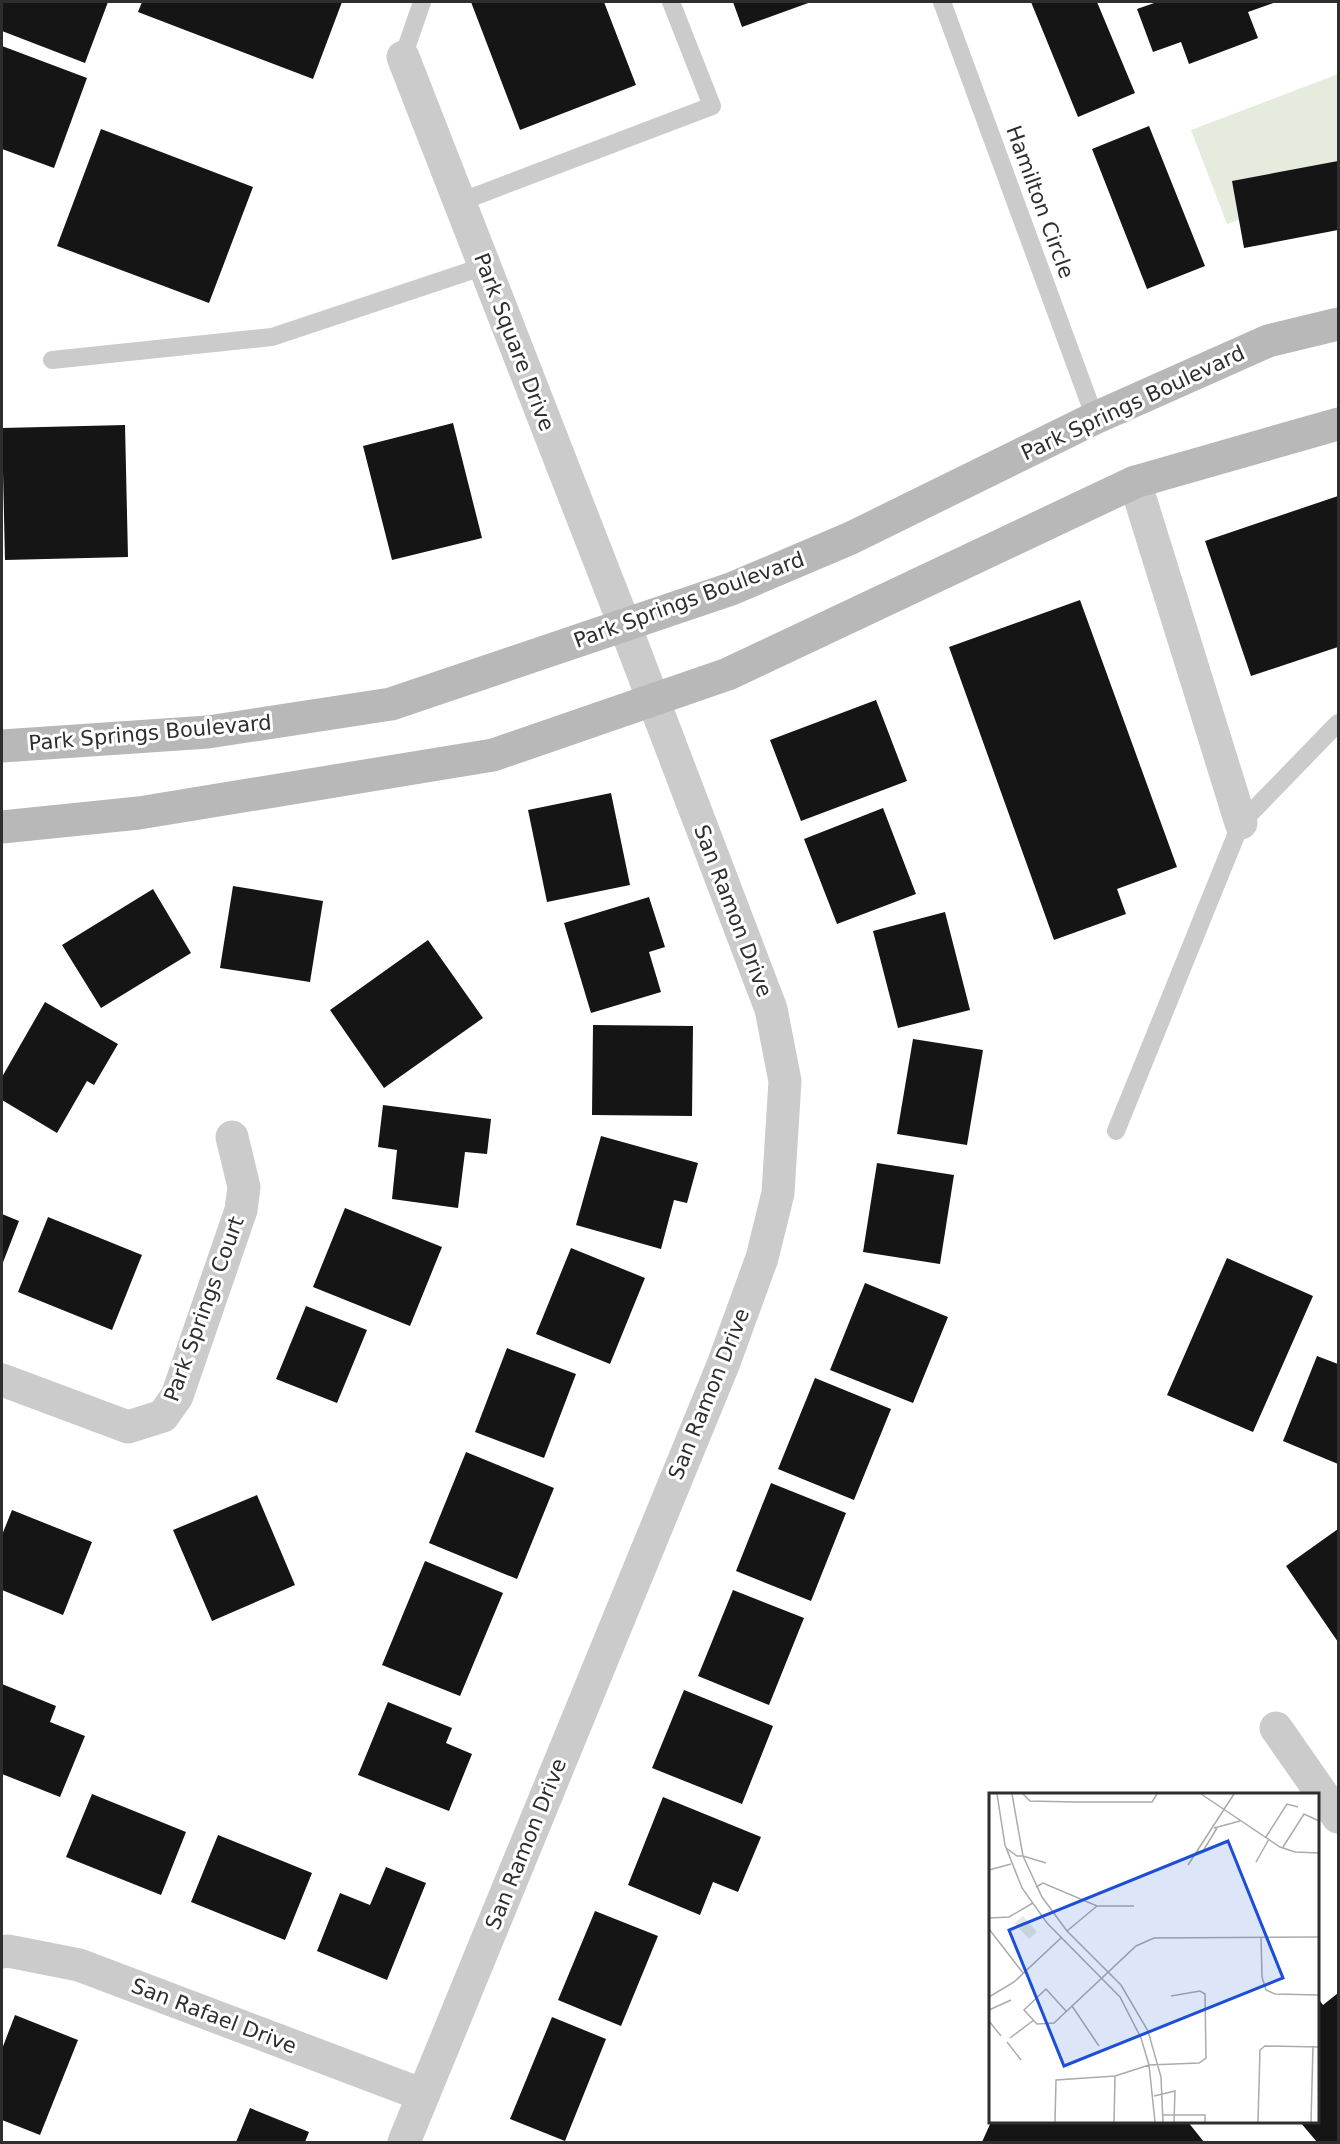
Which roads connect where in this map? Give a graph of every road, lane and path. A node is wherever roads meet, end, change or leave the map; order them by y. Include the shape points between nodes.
1 (422, 2) edge
2 (671, 2) edge
3 (942, 2) edge
4 (403, 57) joint
5 (460, 202) junction
6 (485, 266) junction
7 (1338, 324) edge
8 (52, 360) dead end
9 (1095, 418) junction
10 (1338, 424) edge
11 (1135, 482) junction
12 (625, 626) junction
13 (653, 699) junction
14 (1338, 723) edge
15 (2, 746) edge
16 (1241, 823) junction
17 (2, 827) edge
18 (1116, 1131) dead end
19 (232, 1137) dead end
20 (2, 1380) edge
21 (1276, 1728) dead end
22 (1338, 1817) edge
23 (2, 1952) edge
24 (423, 2095) junction
25 (404, 2142) edge

1 - 4 lane
2 - 5 lane via 712,106
3 - 9 lane, Hamilton Circle
4 - 5 street, Park Square Drive
5 - 6 street, Park Square Drive
6 - 8 lane via 272,337
6 - 12 street, Park Square Drive
7 - 9 main road, Park Springs Boulevard via 1268,341
9 - 12 main road, Park Springs Boulevard via 851,538 731,589
10 - 11 main road
11 - 13 main road via 728,674
11 - 16 street
12 - 13 street, San Ramon Drive
12 - 15 main road, Park Springs Boulevard via 391,704 208,732
13 - 17 main road via 493,755 139,813
13 - 24 street, San Ramon Drive via 771,1009 785,1081 778,1193 762,1258 723,1365
14 - 16 lane
16 - 18 lane
19 - 20 street, Park Springs Court via 244,1187 241,1210 177,1396 163,1416 128,1427
21 - 22 street
23 - 24 street, San Rafael Drive via 78,1965
24 - 25 street, San Ramon Drive

